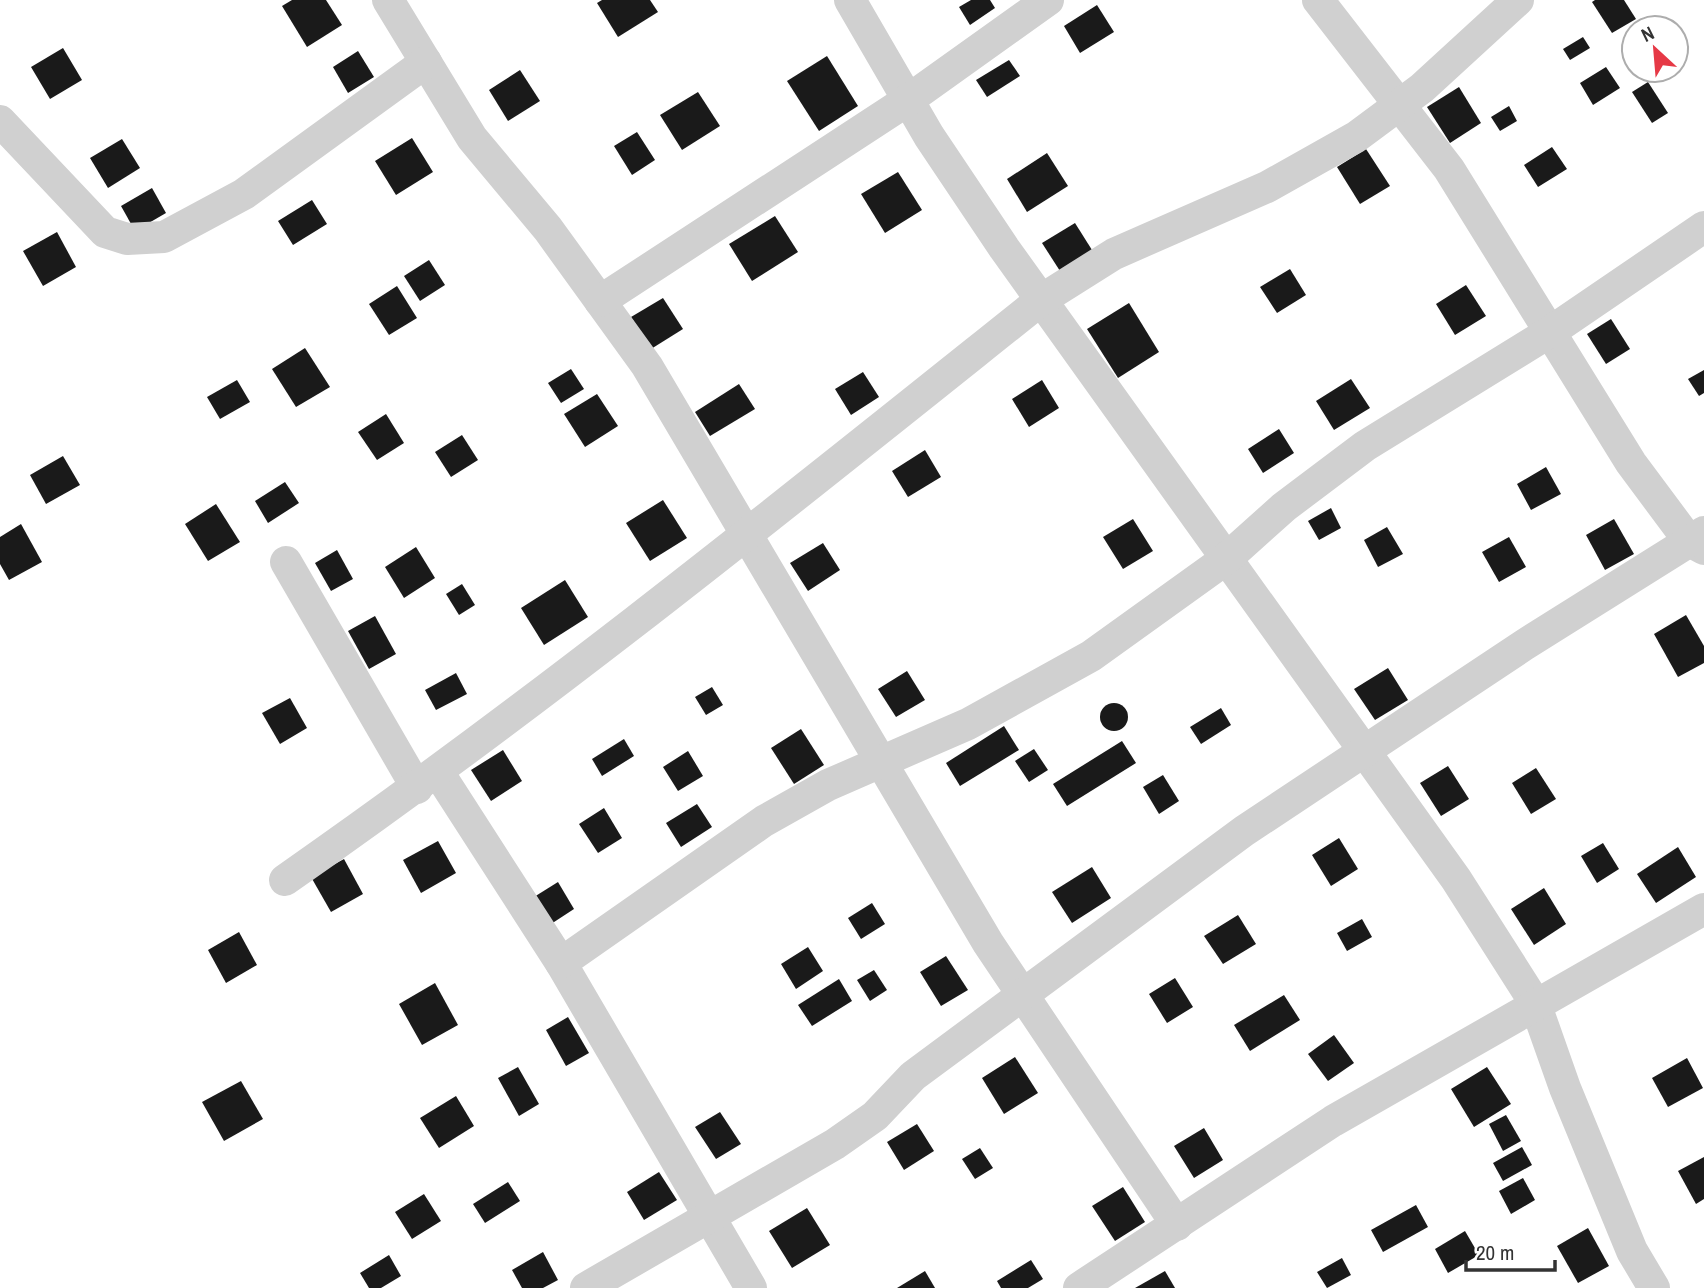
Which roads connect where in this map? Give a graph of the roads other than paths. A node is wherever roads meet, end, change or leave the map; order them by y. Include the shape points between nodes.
1 (387, 0) edge
2 (850, 0) edge
3 (1048, 0) edge
4 (1318, 0) edge
5 (1518, 0) edge
6 (426, 62) junction
7 (908, 100) junction
8 (1399, 104) junction
9 (0, 121) edge
10 (1704, 228) edge
11 (1041, 300) junction
12 (600, 301) junction
13 (1550, 332) junction
14 (747, 534) junction
15 (1699, 541) edge
16 (1226, 559) junction
17 (286, 562) dead end
18 (1363, 752) junction
19 (881, 763) junction
20 (427, 780) junction
21 (285, 880) dead end
22 (1704, 909) edge
23 (561, 962) junction
24 (1023, 997) junction
25 (1535, 1003) junction
26 (710, 1215) junction
27 (1177, 1224) junction
28 (586, 1288) edge
29 (751, 1288) edge
30 (1079, 1288) edge
31 (1654, 1288) edge

1 - 6 street
2 - 7 street
3 - 7 street
4 - 8 street
5 - 8 street via 1473,44
6 - 9 street via 244,194 164,237 127,239 105,232
6 - 12 street via 472,138 548,229
7 - 11 street
7 - 12 street
8 - 11 street via 1356,137 1268,187 1114,254
8 - 13 street via 1449,169
10 - 13 street
11 - 14 street
11 - 16 street
12 - 14 street via 647,366
13 - 15 street via 1631,463
13 - 16 street via 1365,446 1284,507
14 - 19 street
14 - 20 street
15 - 18 street via 1524,645
16 - 18 street
16 - 19 street via 1091,656 968,724
17 - 20 street
18 - 24 street via 1244,831
18 - 25 street via 1456,879
19 - 23 street via 828,785 764,821
19 - 24 street
20 - 21 street
20 - 23 street
22 - 25 street
23 - 26 street
24 - 26 street via 913,1076 875,1116 835,1144
24 - 27 street
25 - 27 street via 1333,1121
25 - 31 street via 1627,1238
26 - 28 street
26 - 29 street
27 - 30 street

